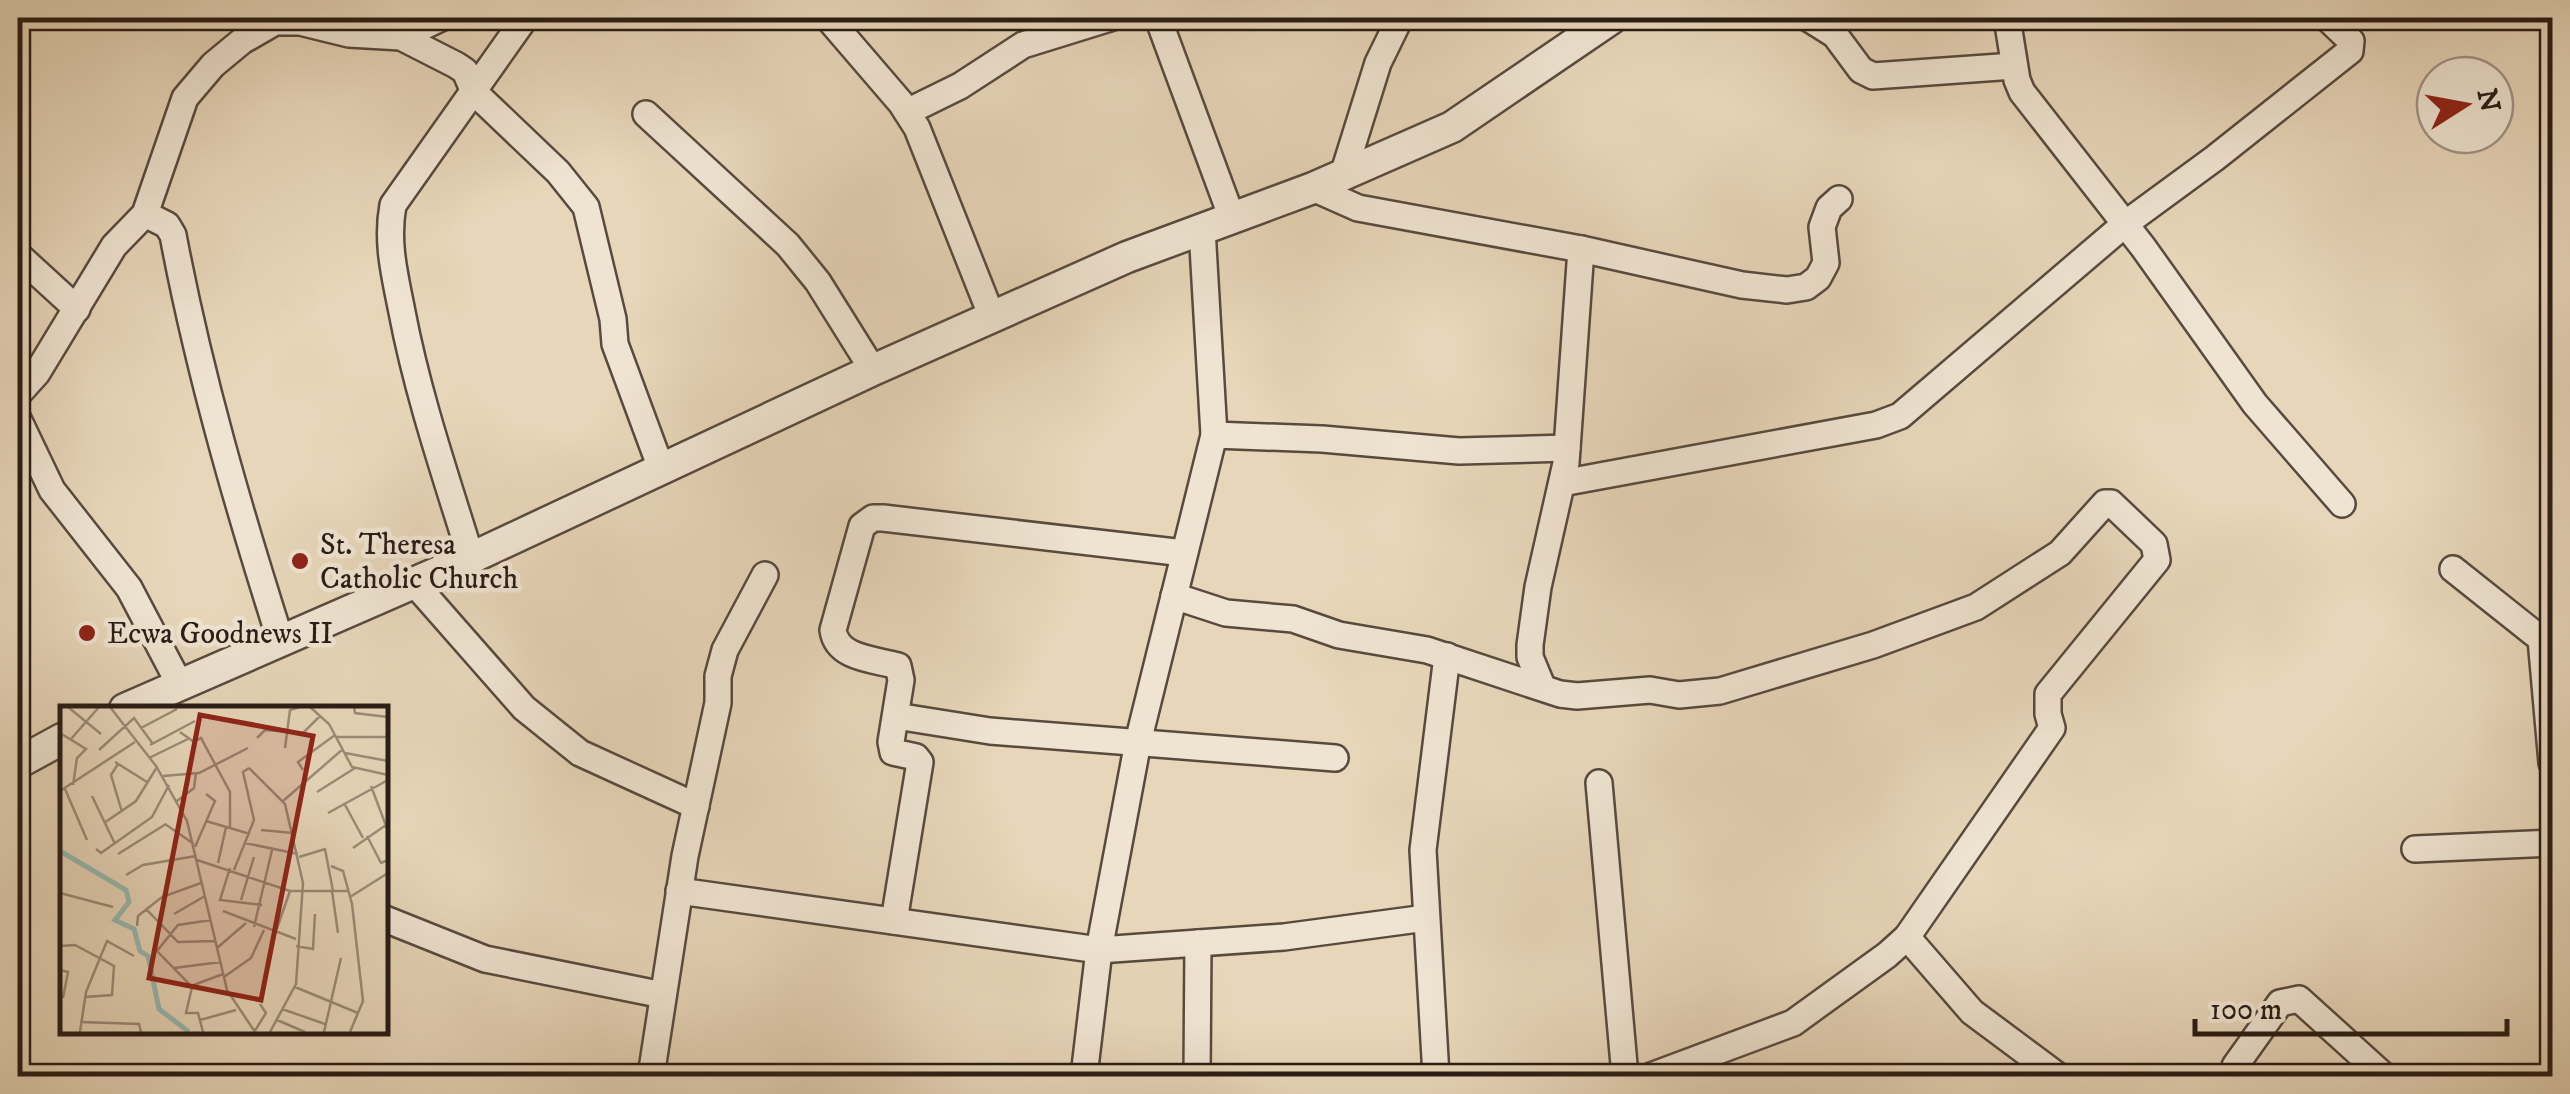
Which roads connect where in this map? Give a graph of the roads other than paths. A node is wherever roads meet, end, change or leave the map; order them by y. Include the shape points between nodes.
1 (441, 18) edge
2 (526, 18) edge
3 (828, 18) edge
4 (1110, 18) edge
5 (1158, 18) edge
6 (1400, 18) edge
7 (1612, 18) edge
8 (1808, 18) edge
9 (2007, 18) edge
10 (2327, 18) edge
11 (401, 38) junction
12 (2014, 66) junction
13 (474, 92) junction
14 (907, 112) junction
15 (646, 114) dead end
16 (1343, 175) junction
17 (1313, 188) junction
18 (1839, 198) dead end
19 (145, 214) junction
20 (1232, 218) junction
21 (2124, 224) junction
22 (1202, 229) junction
23 (1582, 249) junction
24 (18, 256) edge
25 (76, 309) junction
26 (992, 317) junction
27 (874, 370) junction
28 (18, 394) edge
29 (18, 419) edge
30 (1214, 435) junction
31 (1567, 448) junction
32 (662, 471) junction
33 (1562, 483) junction
34 (2342, 504) dead end
35 (1184, 553) junction
36 (471, 558) junction
37 (2453, 569) dead end
38 (765, 575) dead end
39 (415, 584) junction
40 (1174, 596) junction
41 (280, 642) junction
42 (1447, 656) junction
43 (180, 684) junction
44 (1542, 686) junction
45 (141, 706) edge
46 (896, 716) junction
47 (60, 741) edge
48 (1138, 742) junction
49 (1334, 758) dead end
50 (18, 763) edge
51 (2552, 763) edge
52 (1599, 783) dead end
53 (696, 806) junction
54 (2552, 843) edge
55 (2414, 849) dead end
56 (679, 890) junction
57 (1426, 918) junction
58 (388, 919) edge
59 (894, 921) junction
60 (1907, 937) junction
61 (1198, 943) junction
62 (1099, 950) junction
63 (663, 995) junction
64 (2235, 1066) dead end
65 (651, 1076) edge
66 (1084, 1076) edge
67 (1197, 1076) edge
68 (1436, 1076) edge
69 (1625, 1076) edge
70 (1651, 1076) edge
71 (2058, 1076) edge
72 (2384, 1076) edge

1 - 11 street
2 - 13 street
3 - 14 street
4 - 14 street via 1023,45
5 - 20 street
6 - 16 street via 1378,63
7 - 16 street via 1452,127
8 - 12 street via 1835,35 1873,76
9 - 12 street
10 - 21 street via 2350,41 2350,50
11 - 13 street via 465,72
11 - 19 street via 275,22 242,41 185,98
12 - 21 street via 2022,92
13 - 32 street via 586,207 615,344
13 - 36 street via 393,206 389,246 416,380
14 - 26 street
15 - 27 street via 788,245
16 - 17 street
17 - 20 street
17 - 23 street via 1358,208
18 - 23 street via 1822,227 1826,263 1806,287 1742,285
19 - 25 street via 114,246
19 - 41 street via 172,235 230,482
20 - 22 street
21 - 33 street via 1900,416
21 - 34 street via 2255,404
22 - 26 street
22 - 30 street
23 - 31 street
24 - 25 street
25 - 28 street
26 - 27 street
27 - 32 street
29 - 43 street via 52,490 129,588
30 - 31 street via 1459,451
30 - 35 street
31 - 33 street
32 - 36 street
33 - 44 street via 1530,645
35 - 40 street
35 - 46 street via 873,518 862,526 833,630 844,652 898,666
36 - 39 street
37 - 51 street via 2541,639
38 - 53 street via 725,650
39 - 41 street
39 - 53 street via 524,708 580,753
40 - 42 street via 1226,613 1293,619
40 - 48 street
41 - 43 street
42 - 44 street
42 - 57 street via 1423,850
43 - 45 street
44 - 60 street via 1577,696 1720,691 1872,644 1976,607 2060,554 2100,506 2112,503 2154,544 2157,560 2048,694 2052,728
46 - 48 street
46 - 59 street via 893,752 920,762
47 - 50 street
48 - 49 street
48 - 62 street
52 - 69 street
53 - 56 street
54 - 55 street
56 - 59 street
56 - 63 street
57 - 61 street
57 - 68 street
58 - 63 street via 485,958
59 - 62 street
60 - 70 street via 1793,1023
60 - 71 street via 1972,1012
61 - 62 street
61 - 67 street
62 - 66 street
63 - 65 street
64 - 72 street via 2280,1002 2299,999

